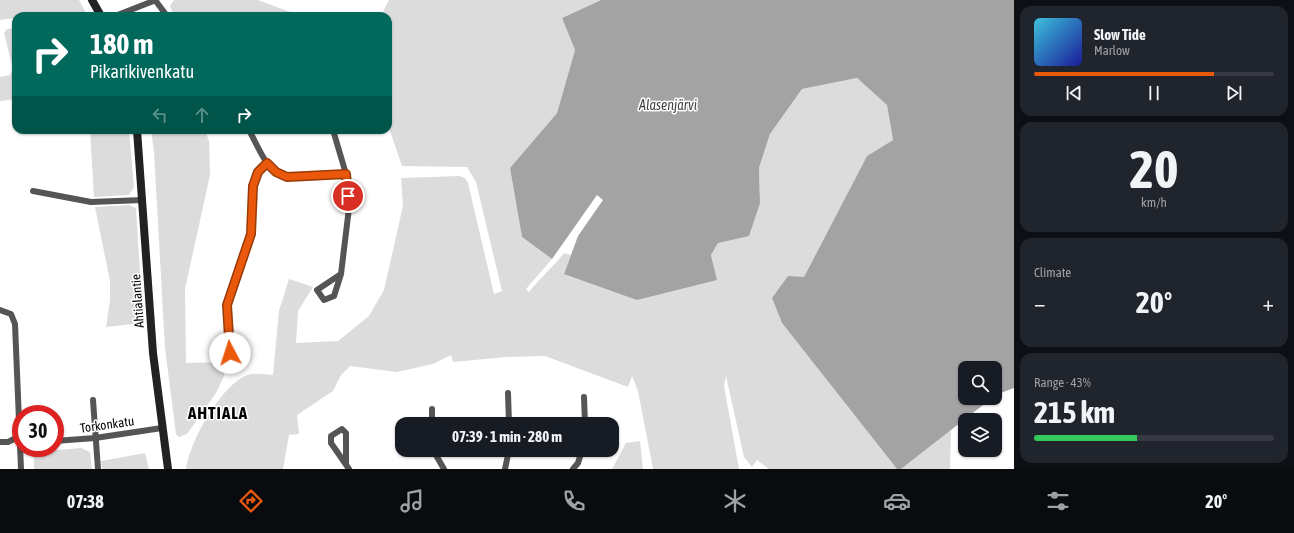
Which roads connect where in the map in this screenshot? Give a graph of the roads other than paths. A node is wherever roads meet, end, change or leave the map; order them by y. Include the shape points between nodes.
1 (92, 0) edge
2 (156, 0) edge
3 (99, 12) edge
4 (125, 12) edge
5 (164, 12) edge
6 (137, 134) edge
7 (251, 134) edge
8 (334, 134) edge
9 (267, 163) junction
10 (346, 174) junction
11 (33, 191) dead end
12 (143, 200) junction
13 (340, 274) dead end
14 (0, 310) edge
15 (230, 353) dead end
16 (508, 393) dead end
17 (584, 397) dead end
18 (93, 400) dead end
19 (19, 405) edge
20 (432, 409) dead end
21 (432, 417) edge
22 (509, 417) edge
23 (585, 417) edge
24 (162, 428) junction
25 (95, 438) junction
26 (12, 440) edge
27 (64, 441) edge
28 (0, 442) edge
29 (21, 457) edge
30 (437, 457) edge
31 (508, 457) edge
32 (580, 457) edge
33 (348, 467) edge
34 (21, 469) edge
35 (98, 469) edge
36 (168, 469) edge
37 (444, 469) edge
38 (505, 469) edge
39 (573, 469) edge

1 - 3 main road
2 - 4 street
2 - 5 street
6 - 12 main road, Ahtialantie
7 - 9 street
8 - 10 street
9 - 10 street via 276,172 287,177
9 - 15 street via 258,172 253,186 251,234 227,305
10 - 13 street via 349,208
11 - 12 street via 91,202
12 - 24 main road, Ahtialantie via 153,353
14 - 19 street via 11,314 15,324
16 - 22 street
17 - 23 street
18 - 25 street
20 - 21 street
24 - 25 street, Torkonkatu
24 - 36 main road, Ahtialantie
25 - 27 street, Torkonkatu
25 - 35 street
26 - 28 street
29 - 34 street
30 - 37 street
31 - 38 street
32 - 39 street
33 - 33 street via 346,434 342,430 331,436 331,443

